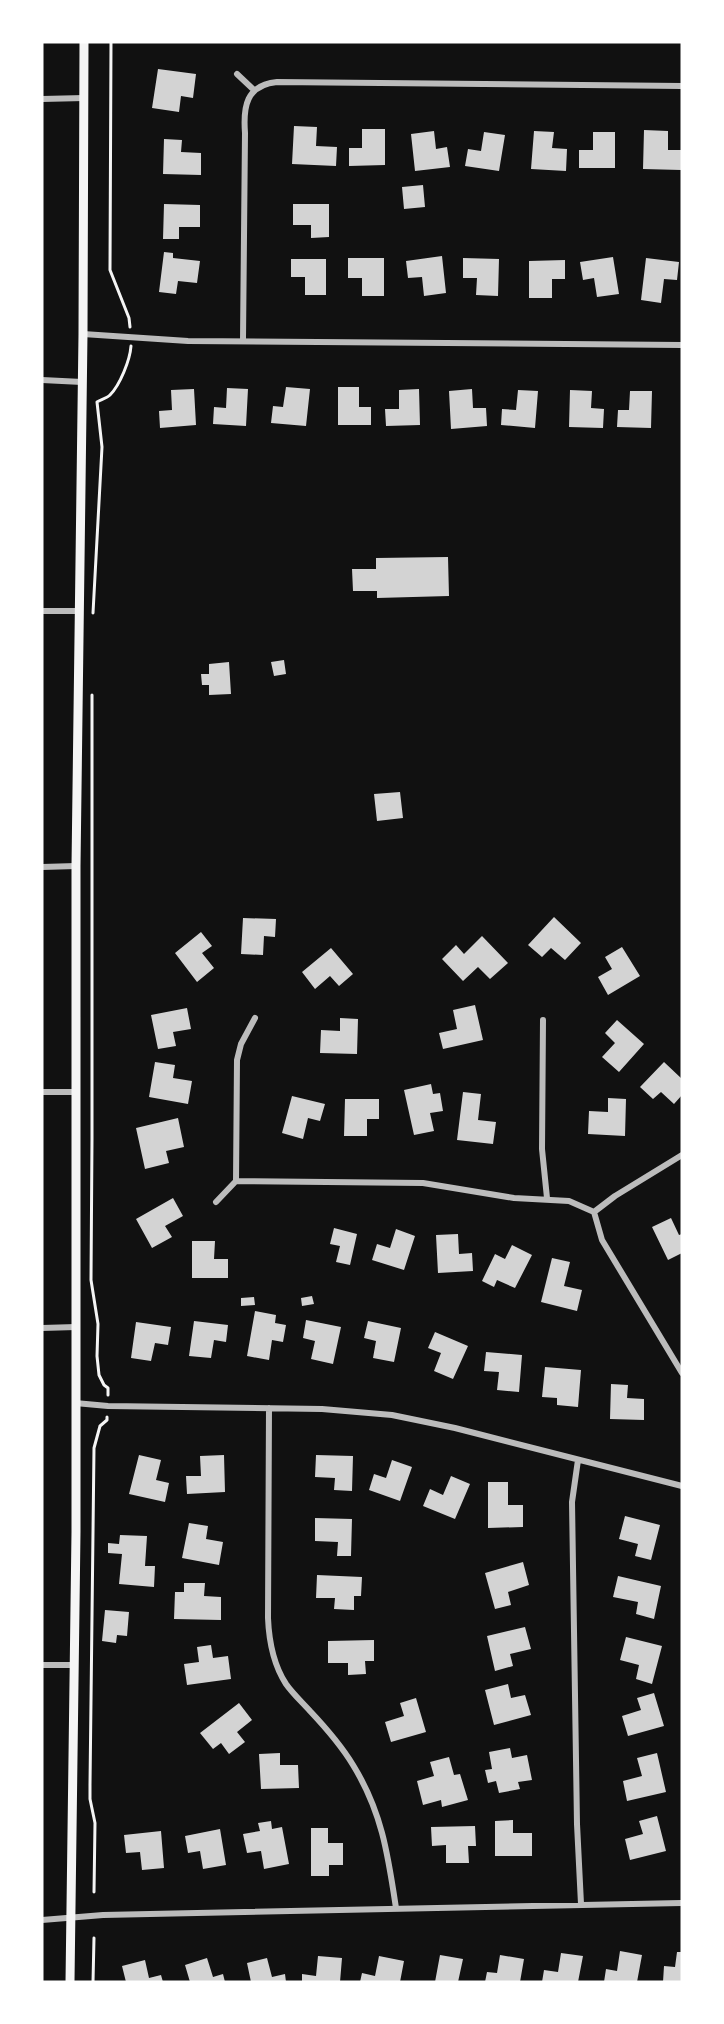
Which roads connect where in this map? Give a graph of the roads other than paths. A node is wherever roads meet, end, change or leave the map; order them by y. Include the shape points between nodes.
1 (84, 42) edge
2 (237, 74) dead end
3 (682, 86) edge
4 (254, 90) junction
5 (84, 98) junction
6 (42, 99) edge
7 (83, 334) junction
8 (243, 340) junction
9 (682, 345) edge
10 (42, 380) edge
11 (82, 382) junction
12 (42, 611) edge
13 (79, 611) junction
14 (76, 866) junction
15 (42, 867) edge
16 (255, 1018) dead end
17 (543, 1020) dead end
18 (42, 1092) edge
19 (76, 1092) junction
20 (682, 1155) edge
21 (236, 1181) junction
22 (547, 1198) junction
23 (216, 1202) dead end
24 (594, 1212) junction
25 (42, 1328) edge
26 (76, 1328) junction
27 (682, 1373) edge
28 (75, 1403) junction
29 (270, 1408) junction
30 (578, 1460) junction
31 (682, 1486) edge
32 (42, 1665) edge
33 (73, 1665) junction
34 (682, 1903) edge
35 (581, 1904) junction
36 (396, 1908) junction
37 (71, 1918) junction
38 (42, 1920) edge
39 (70, 1982) edge

1 - 5 main road
2 - 4 street
3 - 4 street via 269,82
4 - 8 street via 243,117
5 - 6 street
5 - 7 main road
7 - 8 street via 188,341
7 - 11 main road
8 - 9 street
10 - 11 street
11 - 13 main road
12 - 13 street
13 - 14 main road
14 - 15 street
14 - 19 main road
16 - 21 street via 237,1060
17 - 22 street via 542,1149
18 - 19 street
19 - 26 main road
20 - 24 street
21 - 22 street via 423,1183 514,1198
21 - 23 street
22 - 24 street via 569,1200
24 - 27 street via 602,1240
25 - 26 street
26 - 28 main road
28 - 29 street
28 - 33 main road
29 - 30 street via 392,1415
29 - 36 street via 271,1649 287,1684 336,1739 368,1793 386,1844
30 - 31 street
30 - 35 street via 572,1502
32 - 33 street
33 - 37 main road
34 - 35 street
35 - 36 street
36 - 37 street
37 - 38 street
37 - 39 main road

